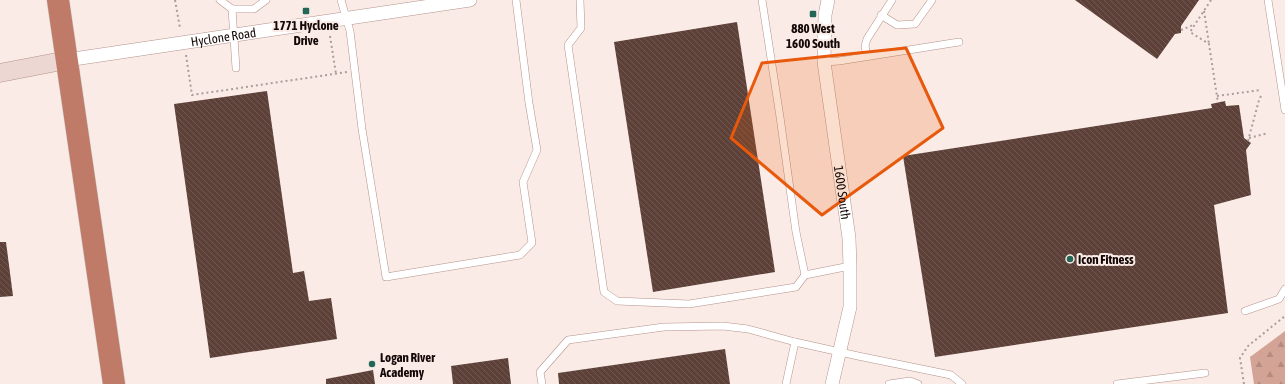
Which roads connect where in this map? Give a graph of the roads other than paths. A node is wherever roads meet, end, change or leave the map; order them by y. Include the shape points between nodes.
1 (58, 0) edge
2 (220, 0) edge
3 (266, 0) edge
4 (341, 0) edge
5 (470, 0) edge
6 (516, 0) edge
7 (580, 0) edge
8 (762, 0) edge
9 (828, 0) edge
10 (892, 0) edge
11 (932, 0) edge
12 (1268, 0) edge
13 (232, 9) junction
14 (882, 15) junction
15 (347, 19) junction
16 (233, 35) junction
17 (959, 42) dead end
18 (867, 56) junction
19 (67, 60) junction
20 (824, 62) junction
21 (236, 68) dead end
22 (0, 73) edge
23 (1285, 110) edge
24 (850, 266) junction
25 (805, 275) junction
26 (1285, 289) edge
27 (1245, 312) dead end
28 (795, 342) junction
29 (840, 352) junction
30 (1205, 373) dead end
31 (114, 384) edge
32 (542, 384) edge
33 (786, 384) edge
34 (832, 384) edge
35 (889, 384) edge
36 (918, 384) edge
37 (962, 384) edge
38 (1117, 384) edge

1 - 19 highway
2 - 13 lane
3 - 13 lane via 254,9
4 - 15 lane
5 - 15 street, Hyclone Road
6 - 15 lane via 537,150 523,182 532,243 520,255 386,278
7 - 25 lane via 581,28 568,45 604,292 617,302 689,304 796,287
8 - 25 lane via 796,232
9 - 20 street, 1600 South via 825,15
10 - 14 lane
11 - 14 lane via 915,24 896,25
12 - 23 lane
13 - 16 lane
14 - 18 lane via 867,39
15 - 16 street, Hyclone Road
16 - 19 street, Hyclone Road
16 - 21 lane
17 - 18 lane
18 - 20 lane
19 - 22 street, Hyclone Road
19 - 31 highway
20 - 24 street, 1600 South via 849,238
24 - 25 lane
24 - 29 street, 1600 South via 850,307
26 - 27 lane via 1279,299
28 - 29 lane
28 - 32 lane via 748,329 723,326 664,327 568,340 540,372
28 - 33 lane
29 - 34 street, 1600 South
29 - 37 lane via 951,376
30 - 38 lane
35 - 36 lane via 910,381

